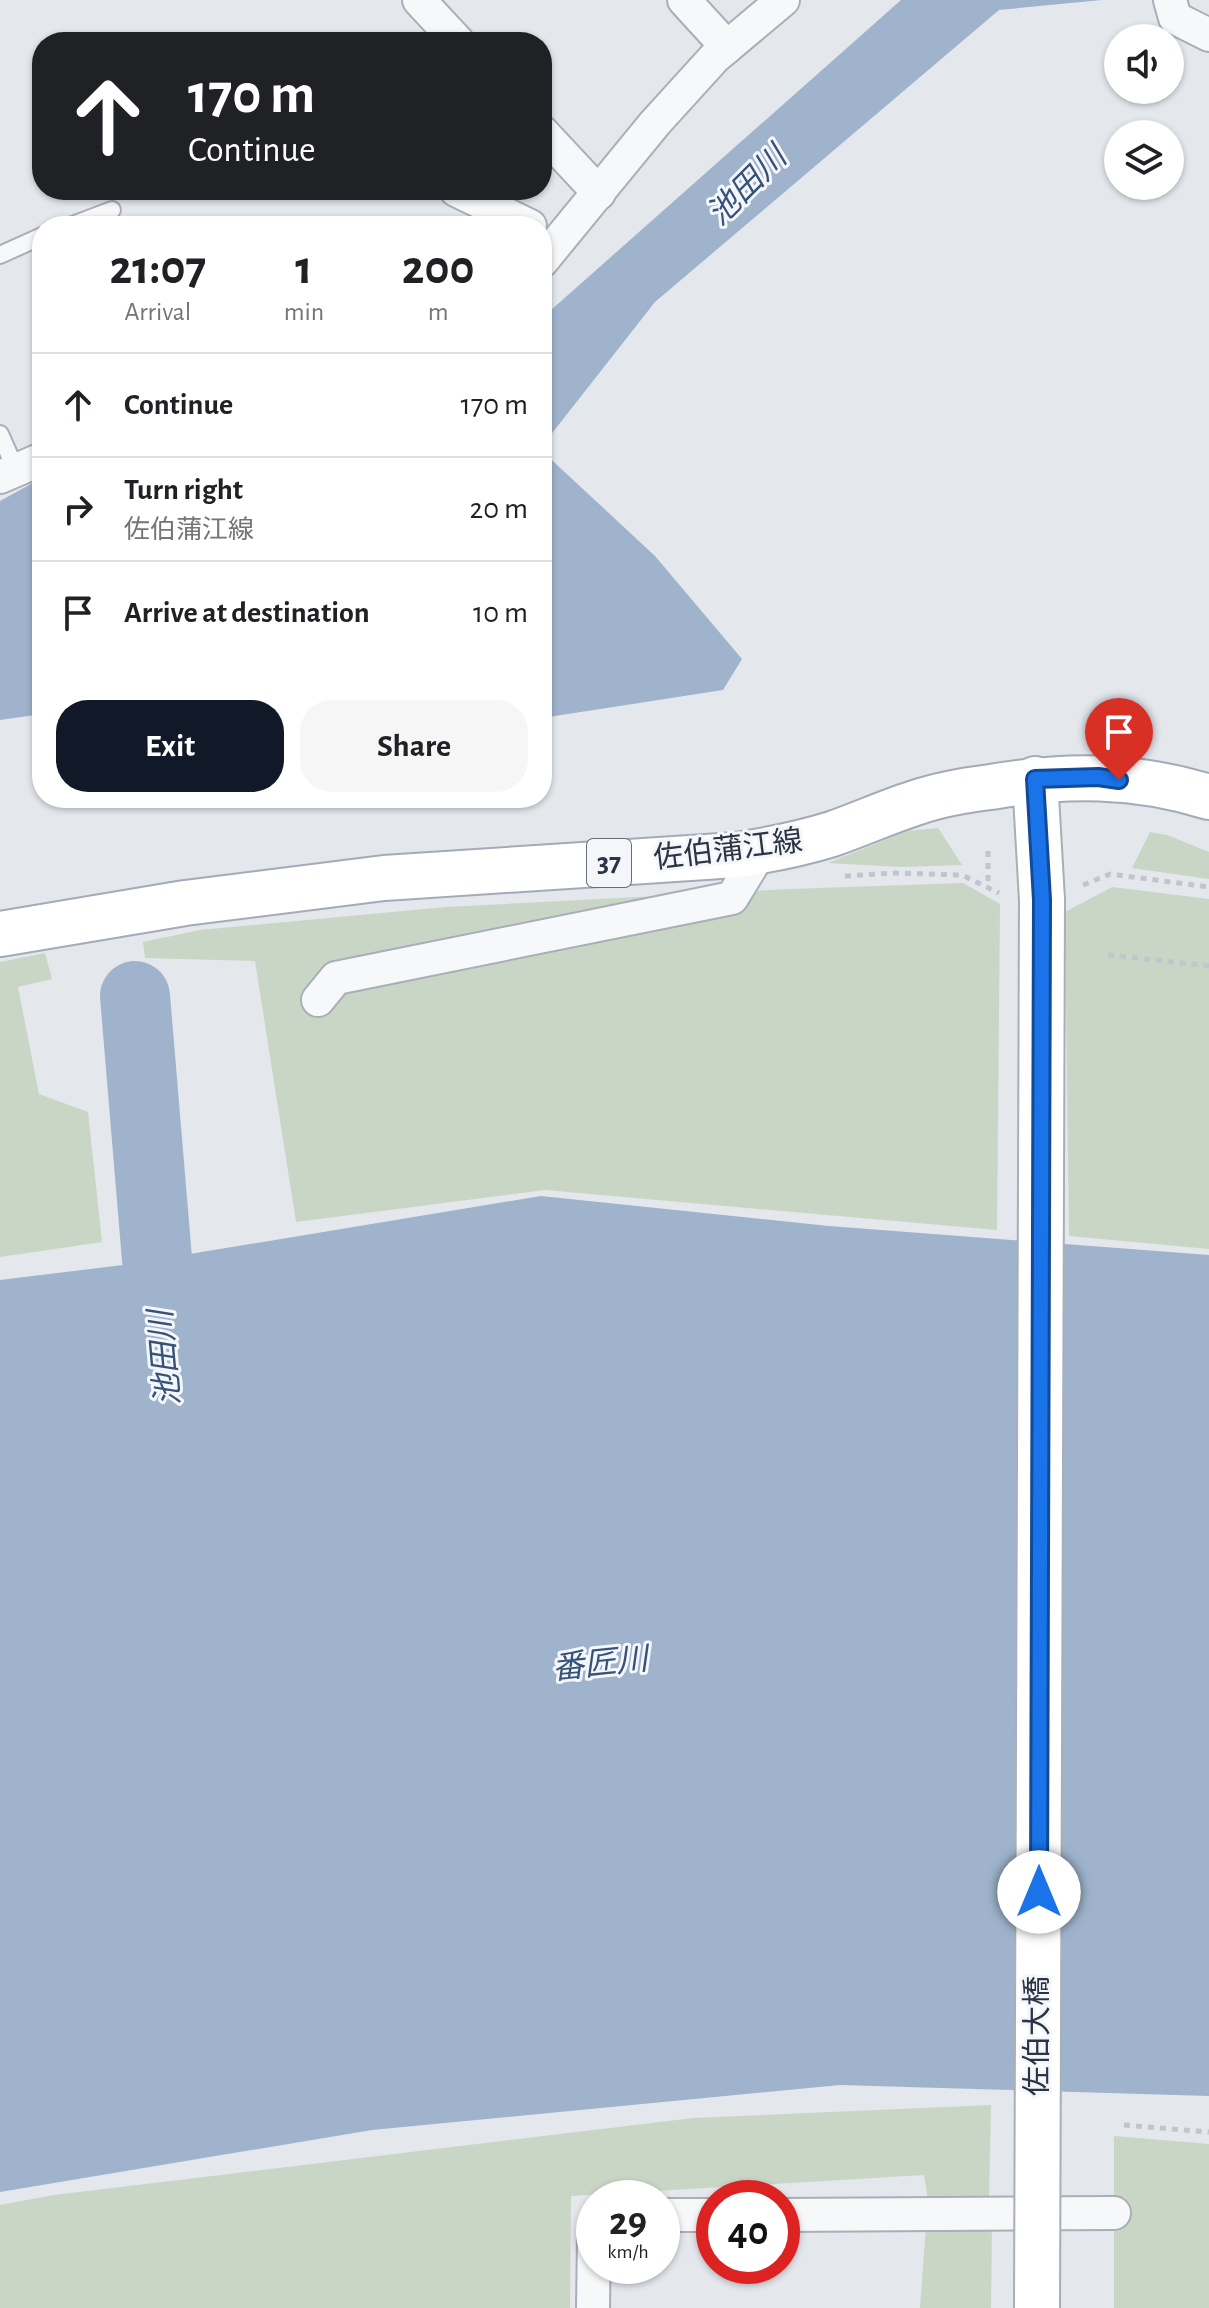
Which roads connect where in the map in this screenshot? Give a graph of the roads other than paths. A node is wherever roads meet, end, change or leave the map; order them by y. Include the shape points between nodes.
1 (419, 0) edge
2 (684, 0) edge
3 (783, 0) edge
4 (1172, 9) edge
5 (449, 32) edge
6 (1209, 35) edge
7 (727, 47) junction
8 (552, 143) edge
9 (599, 193) junction
10 (477, 200) edge
11 (112, 210) dead end
12 (96, 216) edge
13 (509, 216) edge
14 (32, 241) edge
15 (552, 241) edge
16 (0, 255) edge
17 (0, 434) edge
18 (19, 469) edge
19 (1035, 779) junction
20 (1209, 797) edge
21 (760, 852) junction
22 (0, 934) edge
23 (318, 1000) dead end
24 (1114, 2213) dead end
25 (800, 2215) edge
26 (593, 2284) edge
27 (593, 2308) edge
28 (1037, 2308) edge

1 - 5 street
2 - 7 street
3 - 7 street
4 - 6 street
7 - 9 street via 655,123
8 - 9 street
9 - 15 street
10 - 13 street
11 - 12 lane
14 - 16 lane
17 - 18 lane
19 - 20 street, 佐伯蒲江線 / 37 via 1098,777
19 - 21 street, 佐伯蒲江線 / 37 via 958,791
19 - 28 street, 佐伯大橋, bridge via 1057,895
21 - 22 street, 佐伯蒲江線 / 37 via 384,878
21 - 23 street via 732,898 336,978
24 - 25 street
26 - 27 street

